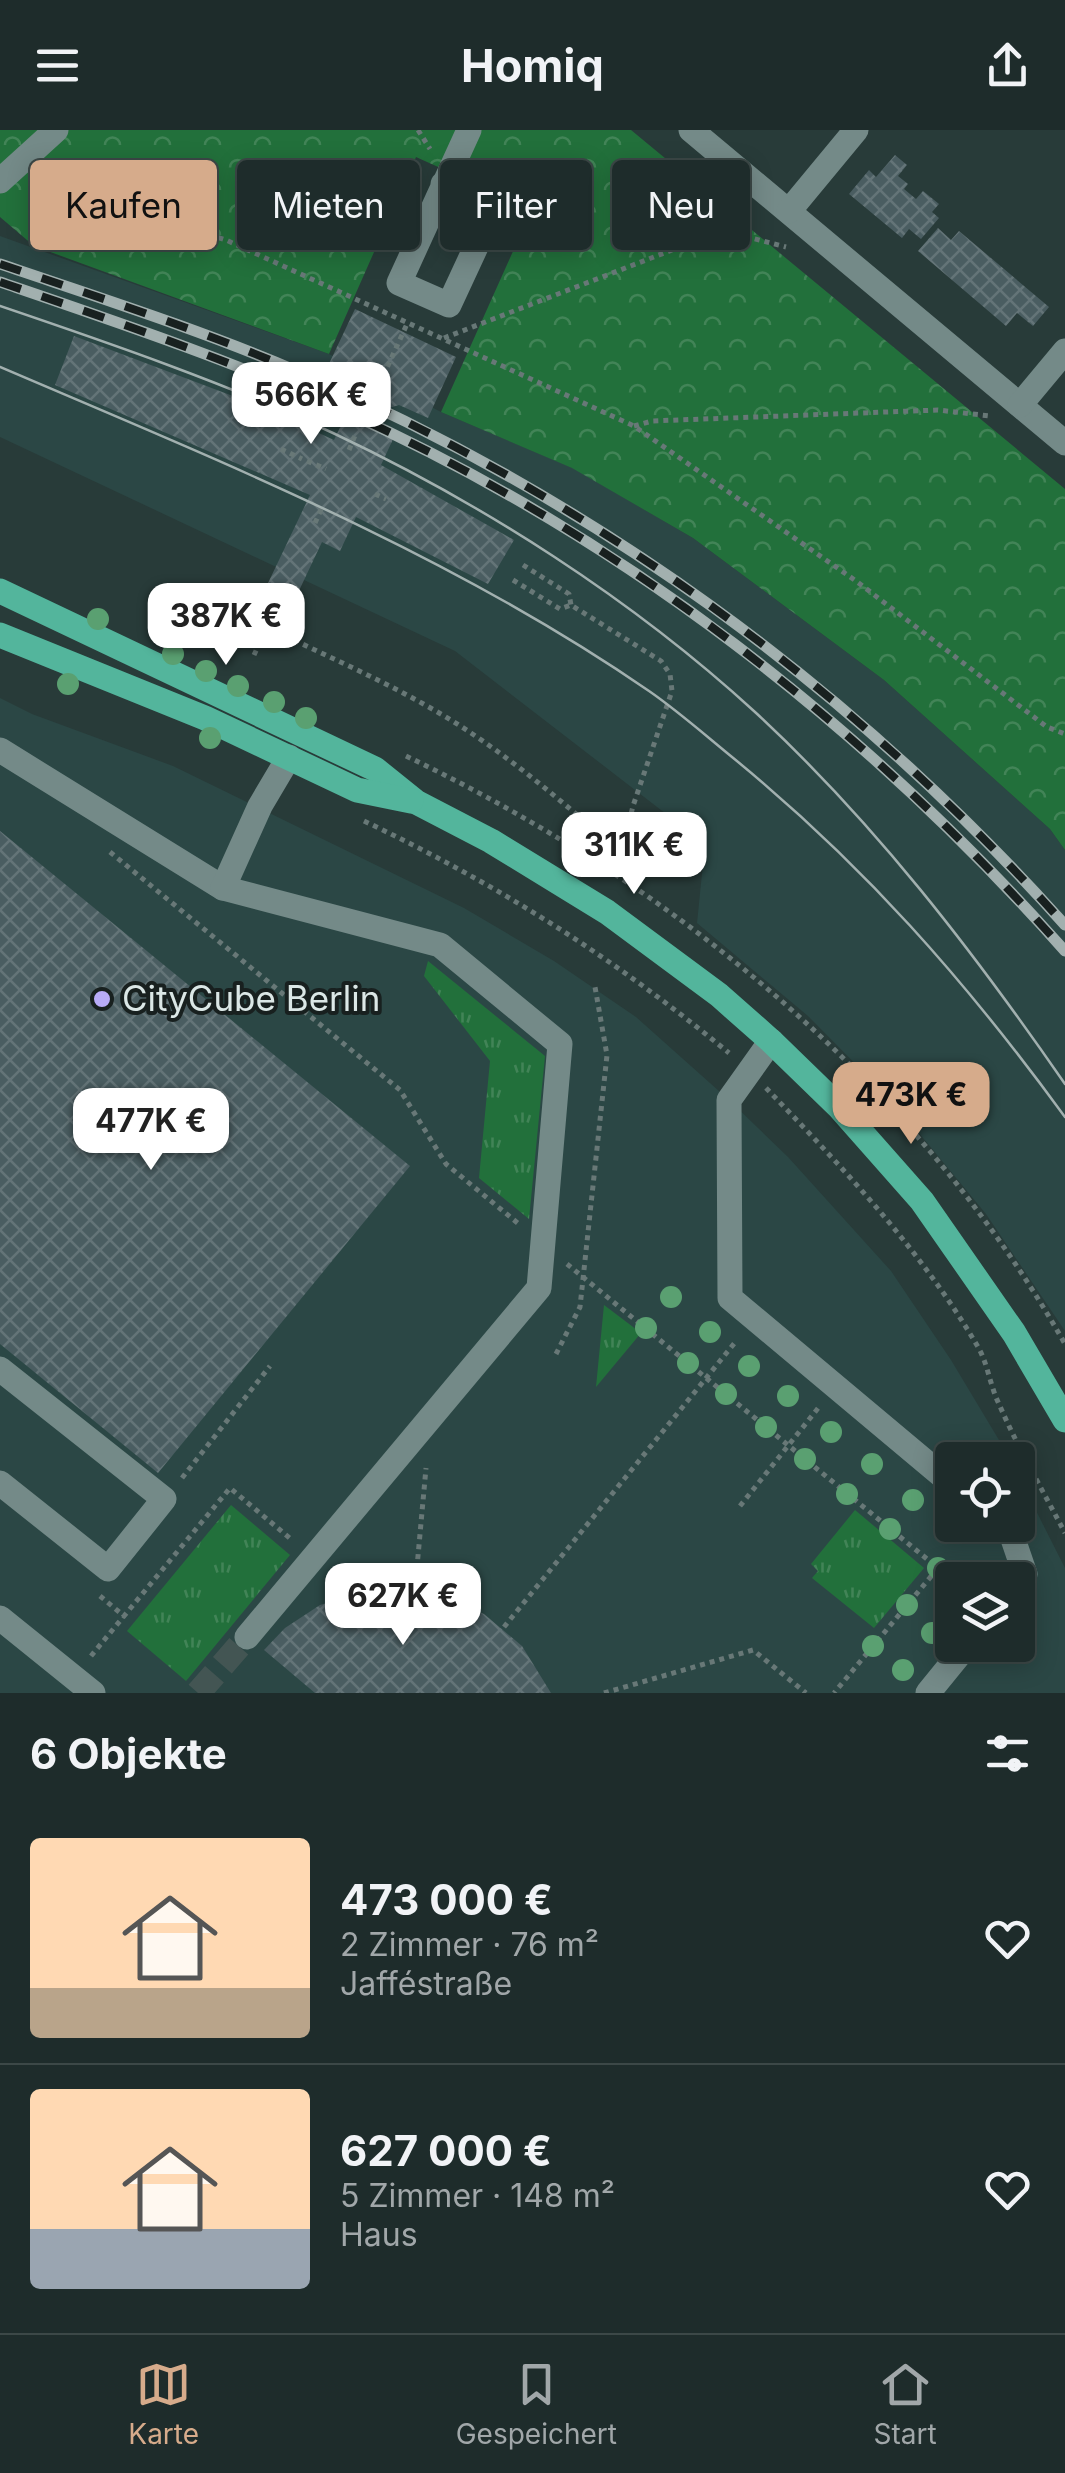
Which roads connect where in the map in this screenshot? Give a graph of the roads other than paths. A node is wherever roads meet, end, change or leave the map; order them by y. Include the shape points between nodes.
1 (56, 130) edge
2 (469, 130) edge
3 (690, 130) edge
4 (856, 130) edge
5 (455, 160) edge
6 (0, 180) edge
7 (443, 184) joint
8 (790, 211) junction
9 (1065, 351) edge
10 (1020, 405) junction
11 (1065, 443) edge
12 (0, 591) edge
13 (0, 635) edge
14 (0, 750) edge
15 (289, 757) junction
16 (416, 802) junction
17 (222, 888) junction
18 (771, 1041) junction
19 (0, 1368) edge
20 (1065, 1420) edge
21 (935, 1470) edge
22 (0, 1483) edge
23 (0, 1618) edge
24 (247, 1637) tunnel mouth
25 (953, 1662) edge
26 (83, 1685) edge
27 (928, 1693) edge

1 - 6 street
2 - 5 street
3 - 8 street
4 - 8 street
7 - 7 street via 494,208 449,306 399,283
8 - 10 street
9 - 10 street
10 - 11 street
12 - 16 main road via 375,770
13 - 15 main road
14 - 17 street
15 - 16 main road via 358,790
15 - 17 street
16 - 18 main road via 570,889 664,953
17 - 24 street via 440,945 560,1044 540,1288
18 - 20 main road via 922,1201
18 - 21 street via 730,1100 730,1298
19 - 22 street via 164,1499 108,1569
23 - 26 street
25 - 27 street

